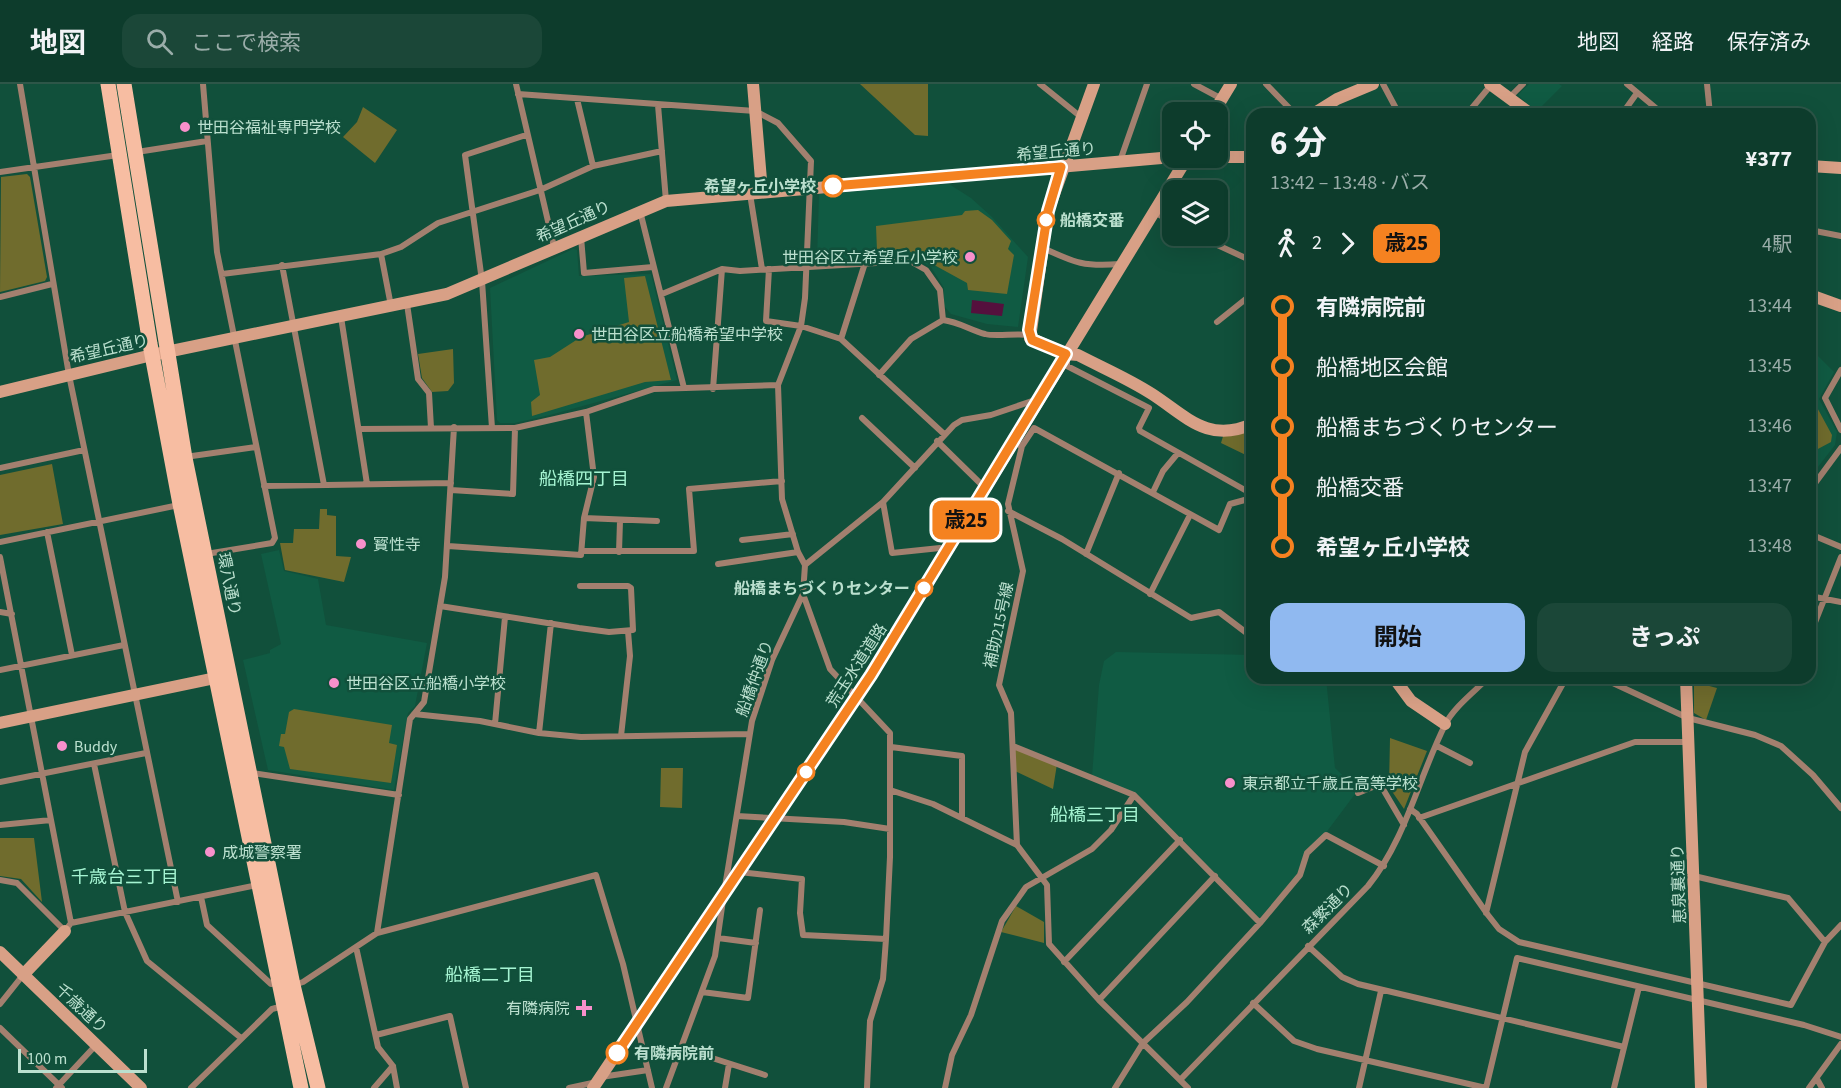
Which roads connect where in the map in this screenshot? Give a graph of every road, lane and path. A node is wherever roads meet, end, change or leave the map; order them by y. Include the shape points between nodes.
1 (20, 84) edge
2 (108, 84) edge
3 (124, 84) edge
4 (203, 84) edge
5 (516, 84) edge
6 (753, 84) edge
7 (1040, 84) edge
8 (1094, 84) edge
9 (1147, 84) edge
10 (1194, 84) edge
11 (1231, 84) edge
12 (1266, 84) edge
13 (1373, 84) edge
14 (1383, 84) edge
15 (1490, 84) edge
16 (1523, 84) edge
17 (1627, 84) edge
18 (1707, 84) edge
19 (1637, 93) junction
20 (518, 94) junction
21 (1509, 98) junction
22 (577, 99) junction
23 (1222, 99) junction
24 (1220, 102) edge
25 (658, 105) junction
26 (1289, 108) edge
27 (1323, 108) edge
28 (1396, 108) edge
29 (1472, 108) edge
30 (1522, 108) edge
31 (1626, 108) edge
32 (1656, 108) edge
33 (1709, 108) edge
34 (755, 111) junction
35 (1081, 117) junction
36 (526, 135) junction
37 (207, 141) junction
38 (662, 151) junction
39 (127, 153) junction
40 (1228, 157) edge
41 (1246, 157) edge
42 (1162, 158) edge
43 (1119, 162) junction
44 (593, 166) junction
45 (1816, 166) edge
46 (1061, 167) junction
47 (33, 168) junction
48 (1181, 168) edge
49 (1841, 168) edge
50 (0, 172) edge
51 (812, 187) junction
52 (540, 190) junction
53 (756, 193) junction
54 (666, 201) junction
55 (640, 210) junction
56 (1154, 212) junction
57 (473, 213) junction
58 (1162, 216) edge
59 (1816, 231) edge
60 (581, 236) junction
61 (1841, 236) edge
62 (1220, 246) edge
63 (554, 247) junction
64 (1042, 247) junction
65 (381, 254) junction
66 (1246, 258) edge
67 (865, 263) junction
68 (1120, 264) junction
69 (282, 266) junction
70 (808, 266) junction
71 (653, 267) junction
72 (722, 269) junction
73 (765, 269) junction
74 (222, 274) junction
75 (482, 281) junction
76 (52, 284) junction
77 (662, 294) junction
78 (0, 297) edge
79 (1816, 297) edge
80 (1246, 299) edge
81 (407, 304) junction
82 (1841, 306) edge
83 (391, 307) junction
84 (340, 317) junction
85 (943, 320) junction
86 (1216, 322) dead end
87 (801, 326) junction
88 (293, 327) junction
89 (1029, 335) junction
90 (233, 339) junction
91 (841, 339) junction
92 (159, 353) junction
93 (1066, 354) junction
94 (1841, 370) edge
95 (69, 375) junction
96 (879, 375) junction
97 (778, 385) junction
98 (684, 388) junction
99 (713, 388) junction
100 (0, 392) edge
101 (1039, 399) junction
102 (586, 412) junction
103 (862, 418) dead end
104 (1029, 425) junction
105 (1246, 426) edge
106 (454, 427) junction
107 (431, 428) junction
108 (492, 428) junction
109 (515, 428) junction
110 (359, 429) junction
111 (1841, 430) edge
112 (944, 434) junction
113 (937, 441) junction
114 (1018, 444) junction
115 (256, 447) junction
116 (1841, 448) edge
117 (84, 450) junction
118 (1178, 453) junction
119 (184, 458) junction
120 (0, 468) edge
121 (915, 468) junction
122 (1119, 473) junction
123 (782, 481) junction
124 (1816, 482) edge
125 (367, 484) junction
126 (324, 485) junction
127 (264, 486) junction
128 (451, 487) junction
129 (985, 488) junction
130 (1153, 492) junction
131 (1246, 493) edge
132 (1246, 498) edge
133 (883, 502) junction
134 (180, 504) junction
135 (1008, 511) junction
136 (1190, 514) junction
137 (584, 518) junction
138 (99, 521) junction
139 (620, 521) junction
140 (657, 521) dead end
141 (47, 532) junction
142 (793, 534) junction
143 (1816, 537) edge
144 (742, 540) dead end
145 (0, 542) edge
146 (448, 546) junction
147 (1841, 547) edge
148 (582, 551) junction
149 (619, 552) junction
150 (798, 552) junction
151 (947, 552) junction
152 (206, 554) junction
153 (1086, 554) junction
154 (0, 557) edge
155 (1841, 557) edge
156 (718, 564) dead end
157 (805, 565) junction
158 (580, 586) dead end
159 (803, 594) junction
160 (1150, 594) junction
161 (1816, 598) edge
162 (1823, 600) junction
163 (1841, 602) edge
164 (440, 606) junction
165 (0, 612) edge
166 (12, 614) junction
167 (505, 617) junction
168 (1816, 619) edge
169 (551, 623) junction
170 (628, 631) junction
171 (1246, 632) edge
172 (124, 645) junction
173 (72, 655) junction
174 (21, 665) junction
175 (0, 670) edge
176 (222, 677) junction
177 (1398, 684) edge
178 (1482, 684) edge
179 (1563, 684) edge
180 (1615, 684) edge
181 (1686, 684) edge
182 (135, 694) junction
183 (856, 697) junction
184 (414, 714) junction
185 (31, 716) junction
186 (1689, 718) junction
187 (0, 723) edge
188 (495, 724) junction
189 (1445, 724) junction
190 (539, 734) junction
191 (749, 734) junction
192 (621, 736) junction
193 (1690, 742) junction
194 (1013, 746) junction
195 (1437, 746) junction
196 (891, 747) junction
197 (146, 753) junction
198 (1470, 763) dead end
199 (94, 764) junction
200 (251, 773) junction
201 (42, 774) junction
202 (1518, 781) junction
203 (0, 782) edge
204 (890, 790) junction
205 (1358, 793) dead end
206 (399, 795) junction
207 (1134, 795) junction
208 (1841, 808) edge
209 (1410, 809) junction
210 (737, 816) junction
211 (962, 818) junction
212 (1419, 818) junction
213 (775, 819) junction
214 (51, 820) junction
215 (0, 825) edge
216 (1404, 825) junction
217 (890, 829) junction
218 (1180, 840) junction
219 (1017, 845) junction
220 (1384, 866) junction
221 (738, 872) junction
222 (1042, 876) junction
223 (1215, 876) junction
224 (1694, 876) junction
225 (0, 880) edge
226 (266, 884) junction
227 (723, 893) junction
228 (201, 897) junction
229 (178, 902) junction
230 (760, 910) dead end
231 (125, 912) junction
232 (1486, 913) junction
233 (1260, 923) junction
234 (1841, 925) edge
235 (68, 927) junction
236 (377, 933) junction
237 (718, 938) junction
238 (886, 939) junction
239 (1825, 942) junction
240 (756, 943) junction
241 (1308, 946) junction
242 (356, 947) junction
243 (0, 952) edge
244 (1064, 962) junction
245 (23, 975) junction
246 (1698, 983) junction
247 (286, 984) junction
248 (1639, 987) junction
249 (1381, 991) junction
250 (702, 992) junction
251 (1099, 1000) junction
252 (1698, 1001) junction
253 (0, 1004) edge
254 (1253, 1004) junction
255 (284, 1006) junction
256 (1503, 1020) junction
257 (638, 1021) junction
258 (0, 1028) edge
259 (376, 1035) junction
260 (1841, 1037) edge
261 (241, 1038) junction
262 (1143, 1043) junction
263 (1841, 1044) edge
264 (96, 1045) junction
265 (1624, 1047) junction
266 (681, 1048) junction
267 (1366, 1060) junction
268 (729, 1064) junction
269 (393, 1066) junction
270 (648, 1070) junction
271 (765, 1075) dead end
272 (1817, 1079) junction
273 (1180, 1080) junction
274 (597, 1082) edge
275 (59, 1087) edge
276 (138, 1087) edge
277 (191, 1088) edge
278 (301, 1088) edge
279 (318, 1088) edge
280 (374, 1088) edge
281 (397, 1088) edge
282 (466, 1088) edge
283 (569, 1088) edge
284 (652, 1088) edge
285 (666, 1088) edge
286 (725, 1088) edge
287 (867, 1088) edge
288 (945, 1088) edge
289 (1115, 1088) edge
290 (1188, 1088) edge
291 (1359, 1088) edge
292 (1486, 1088) edge
293 (1614, 1088) edge
294 (1701, 1088) edge
295 (1809, 1088) edge
296 (1822, 1088) edge

1 - 47 street
2 - 39 main road, 環八通り
3 - 39 main road, 環八通り
4 - 37 street
5 - 20 street
6 - 34 street
7 - 35 street
8 - 35 street
9 - 43 street
10 - 23 street
11 - 23 street
12 - 26 street
13 - 27 street
14 - 28 street
15 - 21 street
15 - 29 street
16 - 21 street
17 - 19 street
18 - 33 street
19 - 31 street
19 - 32 street
20 - 22 street
20 - 36 street
21 - 30 street
22 - 25 street
22 - 44 street
23 - 24 street
25 - 34 street
25 - 38 street
34 - 51 street via 778,123 811,160
34 - 53 street
35 - 46 street
36 - 52 street
36 - 57 street via 465,155
37 - 39 street
37 - 74 street
38 - 44 street
38 - 54 street
39 - 47 street
39 - 92 main road, 環八通り
40 - 41 street
42 - 43 street, 希望丘通り
43 - 46 street, 希望丘通り
44 - 52 street
45 - 49 street
46 - 51 street, 希望丘通り
46 - 64 street
47 - 50 street
47 - 76 street
48 - 56 street, 荒玉水道道路
51 - 53 street, 希望丘通り
51 - 70 street
52 - 57 street
52 - 63 street
53 - 54 street, 希望丘通り
53 - 73 street
54 - 55 street, 希望丘通り
55 - 60 street, 希望丘通り
55 - 71 street
56 - 58 street
56 - 68 street, 荒玉水道道路
57 - 65 street via 438,223 401,247
57 - 75 street
59 - 61 street
60 - 63 street, 希望丘通り
60 - 71 street via 584,273
62 - 66 street
63 - 75 street, 希望丘通り
64 - 68 street via 1090,266
64 - 89 street
65 - 69 street
65 - 83 street
67 - 70 street
67 - 85 street via 920,264 940,290
67 - 91 street
68 - 93 street, 荒玉水道道路
69 - 74 street
69 - 88 street
70 - 73 street
70 - 87 street
71 - 77 street
72 - 73 street
72 - 77 street
72 - 99 street
73 - 87 street via 766,321
74 - 90 street
75 - 81 street, 希望丘通り
75 - 108 street
76 - 78 street
76 - 95 street
77 - 98 street
79 - 82 street
80 - 86 street
81 - 83 street, 希望丘通り
81 - 107 street via 418,378 429,393
83 - 84 street, 希望丘通り
84 - 88 street, 希望丘通り
84 - 110 street
85 - 89 street via 965,324 986,334
85 - 96 street via 912,339
87 - 91 street
87 - 97 street
88 - 90 street, 希望丘通り
88 - 126 street
89 - 93 street via 1032,340
90 - 92 street, 希望丘通り
90 - 115 street
91 - 96 street
92 - 95 street, 希望丘通り
92 - 119 main road, 環八通り
92 - 134 main road, 環八通り
93 - 101 street, 荒玉水道道路
93 - 105 street via 1078,355 1139,386 1204,428 1225,431
93 - 118 street via 1067,366 1149,408 1138,428
94 - 111 street via 1825,398
95 - 100 street, 希望丘通り
95 - 117 street
96 - 112 street
97 - 99 street
97 - 123 street
98 - 99 street
98 - 102 street via 654,389
101 - 104 street, 荒玉水道道路
101 - 112 street via 992,415 962,420
102 - 109 street
102 - 137 street via 594,477
103 - 121 street
104 - 114 street, 荒玉水道道路
104 - 122 street
106 - 107 street
106 - 108 street
106 - 128 street
107 - 110 street
108 - 109 street
109 - 128 street via 513,494
110 - 125 street
112 - 113 street
113 - 121 street
113 - 129 street
114 - 129 street, 荒玉水道道路
114 - 135 street, 補助215号線
115 - 119 street
115 - 127 street
116 - 124 street
117 - 120 street
117 - 138 street
118 - 130 street
118 - 131 street
119 - 152 main road, 環八通り
121 - 133 street
122 - 130 street
122 - 153 street
123 - 142 street via 782,499
123 - 149 street via 689,489 694,551
125 - 126 street
125 - 128 street
126 - 127 street
127 - 152 street via 275,538 272,543
128 - 146 street
129 - 151 street, 荒玉水道道路
130 - 136 street
132 - 136 street via 1230,504 1219,530
133 - 151 street via 892,553 940,548
133 - 157 street
134 - 138 street
134 - 176 main road, 環八通り
135 - 153 street
135 - 194 street, 補助215号線 via 1023,571 999,685 1011,713
136 - 160 street
137 - 139 street
137 - 148 street
138 - 141 street
138 - 172 street
139 - 140 street
139 - 149 street
141 - 145 street
141 - 173 street
142 - 144 street
142 - 150 street
143 - 147 street
146 - 148 street via 581,555
146 - 164 street
148 - 149 street
150 - 156 street
150 - 157 street
151 - 183 street, 荒玉水道道路
152 - 176 main road, 環八通り
153 - 160 street
154 - 166 street
155 - 162 street
157 - 159 street, 船橋仲通り
158 - 170 street via 631,588 633,630
159 - 183 street via 825,659
159 - 191 street, 船橋仲通り via 770,667
160 - 171 street via 1191,618 1219,612
161 - 162 street
162 - 163 street
162 - 168 street
164 - 167 street
164 - 184 street via 424,702
165 - 166 street
166 - 174 street
167 - 169 street
167 - 188 street
169 - 170 street
169 - 190 street
170 - 192 street via 630,656
172 - 173 street
172 - 182 street
173 - 174 street
174 - 175 street
174 - 185 street
176 - 182 street
176 - 200 main road, 環八通り
176 - 226 main road, 環八通り
177 - 189 street via 1411,701
178 - 189 street
179 - 202 street via 1525,752
180 - 186 street
181 - 186 street, 恵泉裏通り
182 - 185 street
182 - 197 street
183 - 196 street via 890,734
183 - 213 street, 荒玉水道道路
184 - 188 street
184 - 206 street via 410,719
185 - 187 street
185 - 201 street
186 - 193 street, 恵泉裏通り
186 - 208 street via 1781,746
188 - 190 street
189 - 195 street, 森繁通り
190 - 192 street
191 - 192 street
191 - 210 street, 船橋仲通り
193 - 202 street via 1635,742
193 - 224 street, 恵泉裏通り
194 - 207 street
194 - 219 street, 補助215号線
195 - 198 street
195 - 209 street, 森繁通り
196 - 204 street
196 - 211 street via 962,756
197 - 199 street
197 - 229 street
199 - 201 street
199 - 231 street
200 - 206 street
200 - 226 main road, 環八通り
201 - 203 street
201 - 214 street
202 - 212 street
202 - 232 street
204 - 211 street
204 - 217 street
205 - 216 street via 1380,784
206 - 236 street
207 - 218 street
207 - 222 street via 1111,830 1092,849
209 - 212 street
209 - 216 street, 森繁通り
210 - 213 street
210 - 227 street, 船橋仲通り
211 - 219 street
212 - 232 street
213 - 217 street
213 - 221 street, 荒玉水道道路
214 - 215 street
214 - 235 street
216 - 220 street, 森繁通り
217 - 238 street
218 - 223 street
218 - 244 street
219 - 222 street
220 - 233 street via 1326,835 1307,854 1300,875
220 - 241 street, 森繁通り
221 - 227 street, 荒玉水道道路
221 - 238 street via 802,879 803,935
222 - 244 street via 1047,885 1049,944
222 - 288 street via 1026,887 1002,921 971,1015 952,1055
223 - 233 street
223 - 251 street
224 - 239 street via 1788,898
224 - 246 street, 恵泉裏通り
225 - 235 street via 17,883
226 - 228 street
226 - 247 main road, 環八通り
227 - 237 street, 船橋仲通り
227 - 257 street, 荒玉水道道路
228 - 229 street
228 - 247 street via 207,925 271,984
229 - 231 street
230 - 240 street
231 - 235 street
231 - 261 street via 147,961
232 - 246 street via 1499,929 1519,942
233 - 262 street
234 - 239 street
235 - 245 street
236 - 242 street
236 - 257 street via 596,875
237 - 240 street
237 - 250 street, 船橋仲通り
238 - 287 street via 883,979 870,1021
239 - 246 street via 1791,1005
240 - 250 street via 748,999
241 - 249 street via 1342,977
241 - 254 street, 森繁通り
242 - 247 street via 303,982
242 - 259 street
243 - 245 street, 千歳通り
244 - 251 street
245 - 253 street
245 - 264 street, 千歳通り
246 - 252 street, 恵泉裏通り
247 - 255 main road, 環八通り
247 - 279 main road, 環八通り
248 - 252 street
248 - 256 street via 1517,958
248 - 265 street
249 - 256 street
249 - 267 street
250 - 266 street, 船橋仲通り
251 - 262 street
252 - 260 street
252 - 294 street, 恵泉裏通り
254 - 267 street via 1294,1041
254 - 273 street, 森繁通り
255 - 261 street via 272,1009
255 - 278 main road, 環八通り
256 - 265 street
256 - 292 street
257 - 270 street
257 - 274 street, 荒玉水道道路
258 - 275 street
259 - 269 street via 378,1047
259 - 282 street via 450,1016
261 - 277 street
262 - 273 street
262 - 289 street
263 - 272 street
264 - 275 street
264 - 276 street, 千歳通り
265 - 293 street
266 - 268 street
266 - 285 street, 船橋仲通り
267 - 291 street
267 - 292 street
268 - 271 street
268 - 286 street
269 - 280 street
269 - 281 street
270 - 274 street
270 - 284 street
272 - 295 street
272 - 296 street
273 - 290 street
274 - 283 street

